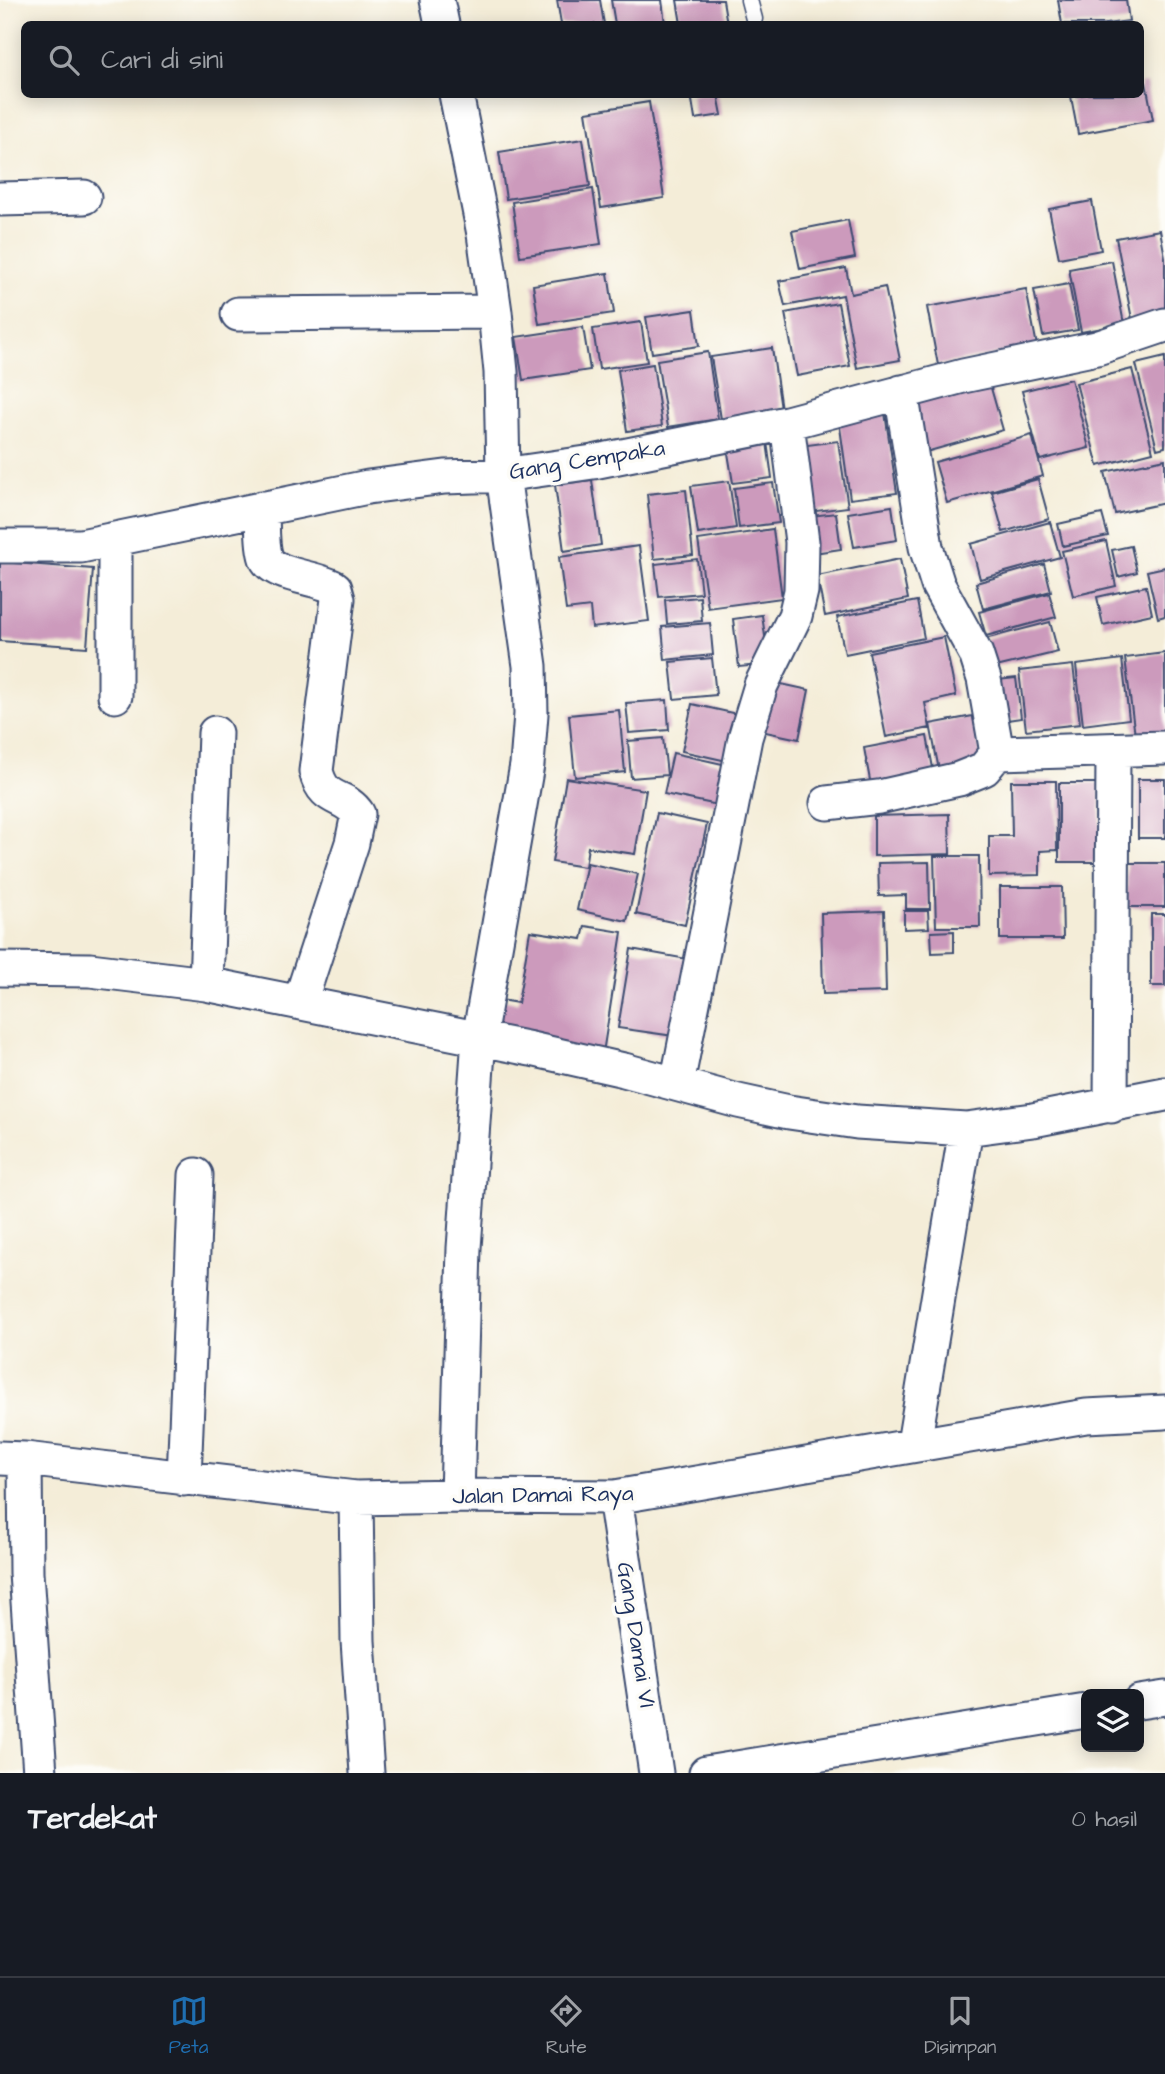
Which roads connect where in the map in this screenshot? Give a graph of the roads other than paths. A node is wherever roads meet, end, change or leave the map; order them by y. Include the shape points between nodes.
1 (437, 0) edge
2 (749, 0) edge
3 (754, 19) dead end
4 (441, 21) edge
5 (457, 98) edge
6 (84, 197) dead end
7 (0, 199) edge
8 (495, 312) junction
9 (237, 314) dead end
10 (1165, 325) edge
11 (901, 392) junction
12 (787, 423) junction
13 (503, 475) junction
14 (262, 508) junction
15 (115, 540) junction
16 (0, 546) edge
17 (115, 696) dead end
18 (215, 733) dead end
19 (1165, 748) edge
20 (1114, 750) junction
21 (997, 753) junction
22 (827, 803) dead end
23 (0, 969) edge
24 (206, 984) junction
25 (300, 1002) junction
26 (479, 1038) junction
27 (677, 1084) junction
28 (1165, 1094) edge
29 (1111, 1106) junction
30 (967, 1129) junction
31 (195, 1175) dead end
32 (1165, 1412) edge
33 (914, 1444) junction
34 (12, 1458) edge
35 (184, 1479) junction
36 (457, 1496) junction
37 (615, 1497) junction
38 (356, 1498) junction
39 (1165, 1698) edge
40 (1144, 1701) edge
41 (1081, 1712) edge
42 (40, 1773) edge
43 (367, 1773) edge
44 (656, 1773) edge
45 (706, 1773) edge

1 - 4 street
2 - 3 lane
5 - 8 street
6 - 7 street
8 - 9 street
8 - 13 street
10 - 11 street, Gang Cempaka via 1097,348
11 - 12 street, Gang Cempaka
11 - 21 street via 926,547 938,585 976,654
12 - 13 street, Gang Cempaka
12 - 27 street via 802,542 801,591 795,616 761,685 745,738
13 - 14 street, Gang Cempaka via 368,487
13 - 26 street via 530,666 531,714 527,765
14 - 15 street, Gang Cempaka
14 - 25 street via 265,556 270,565 335,588 338,599 316,771 319,784 329,795 358,814
15 - 16 street, Gang Cempaka via 81,546
15 - 17 street
18 - 24 street
19 - 20 street
20 - 21 street
20 - 29 street
21 - 22 street via 984,769 960,779
23 - 24 street via 90,970
24 - 25 street
25 - 26 street
26 - 27 street
26 - 36 street via 464,1248
27 - 30 street via 816,1116
28 - 29 street
29 - 30 street
30 - 33 street
31 - 35 street
32 - 33 street, Jalan Damai Raya via 1086,1416
33 - 37 street, Jalan Damai Raya
34 - 35 street, Jalan Damai Raya
34 - 42 street via 26,1573
35 - 38 street, Jalan Damai Raya
36 - 37 street, Jalan Damai Raya
36 - 38 street, Jalan Damai Raya
37 - 44 street, Gang Damai VI
38 - 43 street via 358,1641
39 - 40 street
41 - 45 street

